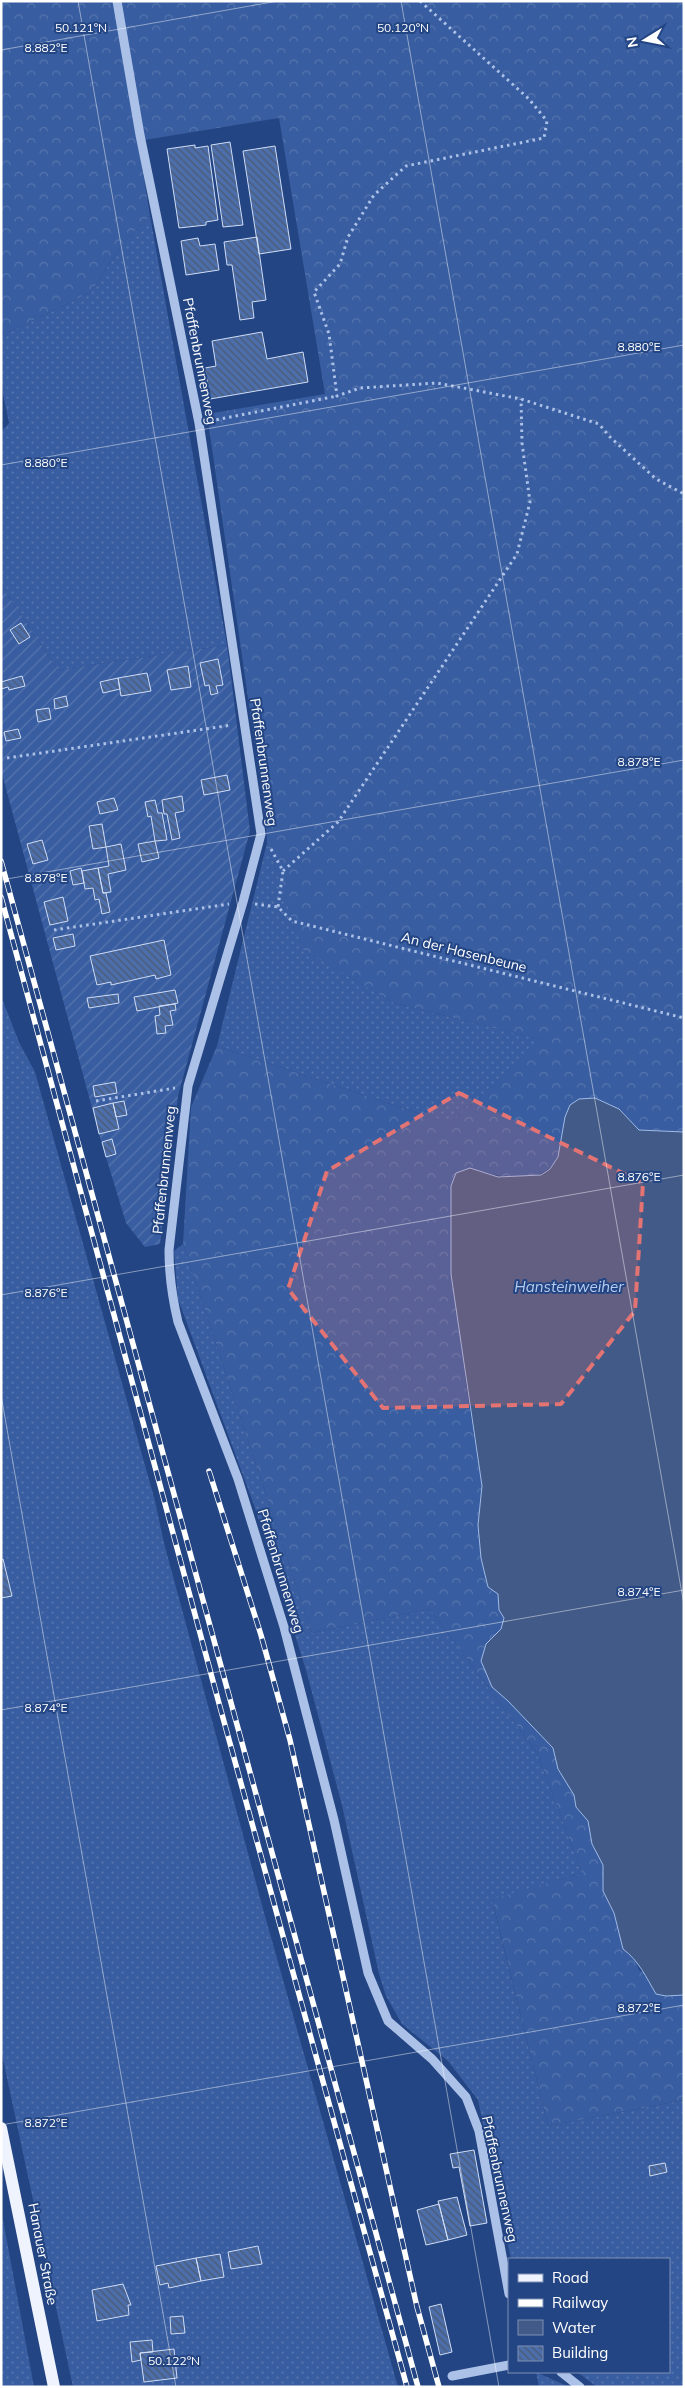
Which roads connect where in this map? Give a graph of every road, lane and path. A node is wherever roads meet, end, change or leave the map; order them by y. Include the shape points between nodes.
1 (117, 1) edge
2 (420, 1) edge
3 (337, 396) junction
4 (521, 399) junction
5 (199, 423) junction
6 (684, 494) edge
7 (245, 724) junction
8 (7, 758) dead end
9 (261, 834) junction
10 (283, 871) junction
11 (243, 902) junction
12 (278, 907) junction
13 (54, 930) dead end
14 (684, 1018) edge
15 (188, 1086) junction
16 (96, 1101) dead end
17 (1, 2128) edge
18 (508, 2289) edge
19 (508, 2365) edge
20 (562, 2373) edge
21 (452, 2376) dead end
22 (54, 2387) edge
23 (580, 2387) edge

1 - 5 lane, Pfaffenbrunnenweg via 142,145
2 - 3 path via 529,99 547,121 544,138 406,166 374,195 348,237 340,264 314,292 329,334
3 - 4 path via 360,388 437,383
3 - 5 path
4 - 6 path via 599,424 656,479
4 - 10 path via 522,443 530,502 517,554 338,822
5 - 7 lane, Pfaffenbrunnenweg
7 - 8 path
7 - 9 lane, Pfaffenbrunnenweg
9 - 10 path
9 - 11 lane, Pfaffenbrunnenweg
10 - 12 path
11 - 12 path
11 - 13 path
11 - 15 lane, Pfaffenbrunnenweg
12 - 14 path, An der Hasenbeune via 292,921
15 - 16 path
15 - 18 lane, Pfaffenbrunnenweg via 169,1250 169,1273 178,1322 238,1479 284,1626 334,1820 368,1973 388,2021 432,2059 466,2097 479,2131
17 - 22 main road, Hanauer Straße
19 - 21 lane
20 - 23 lane

